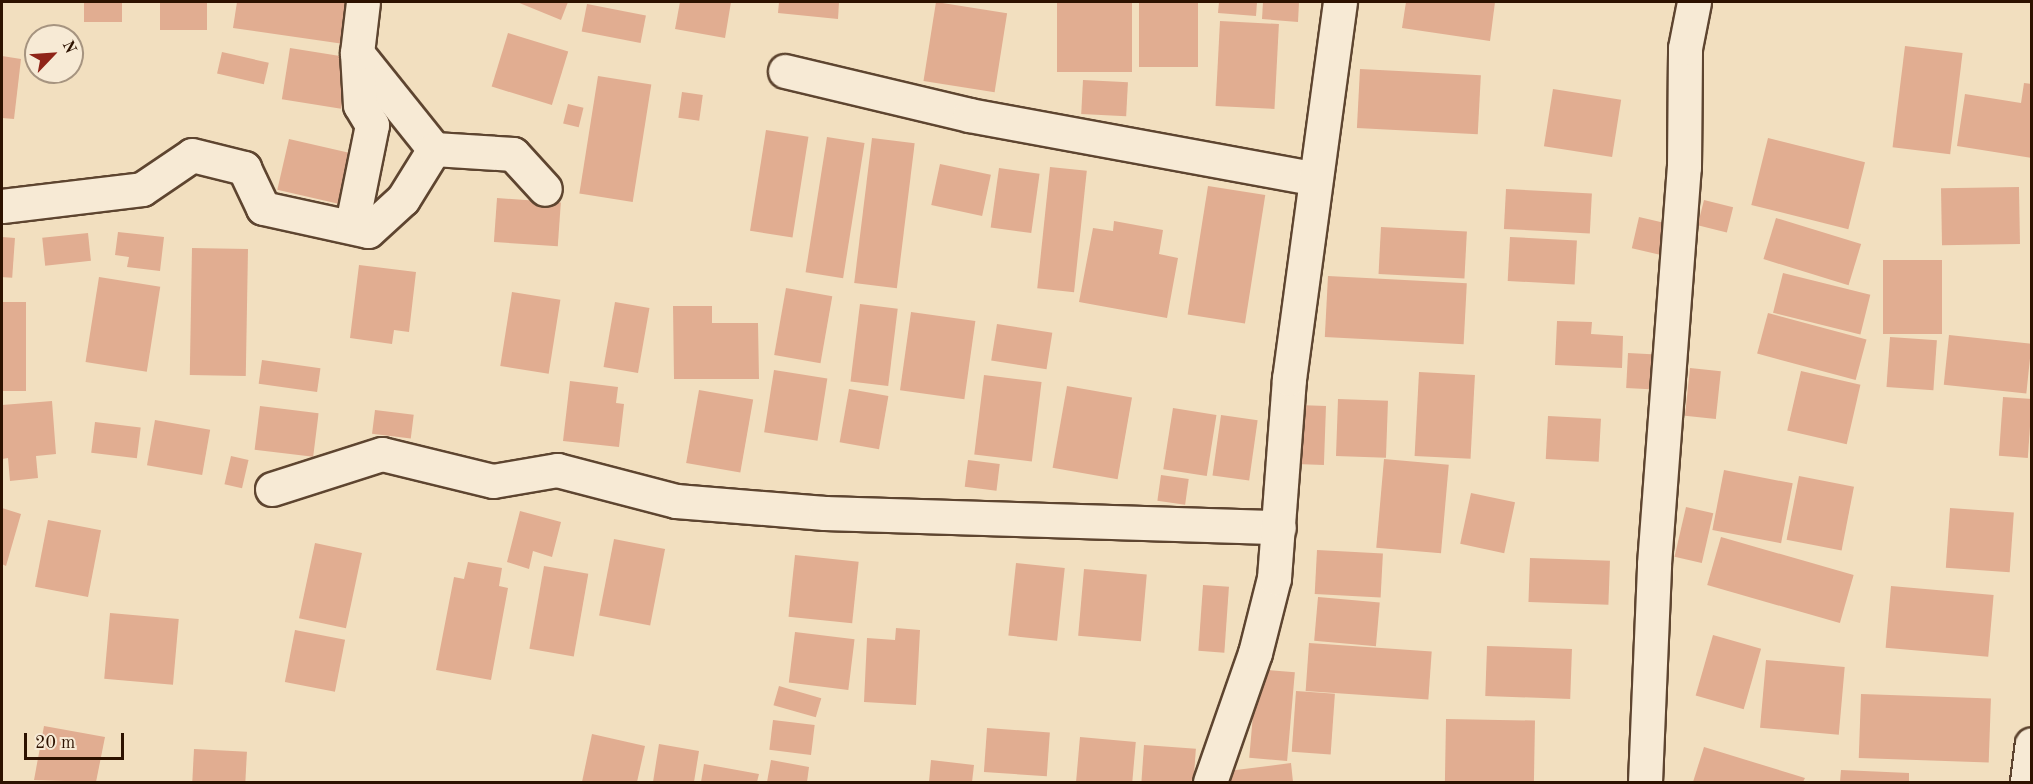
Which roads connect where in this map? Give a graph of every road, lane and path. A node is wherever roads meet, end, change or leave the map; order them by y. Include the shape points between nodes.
1 (363, 2) edge
2 (1340, 2) edge
3 (1694, 2) edge
4 (357, 53) junction
5 (785, 71) dead end
6 (434, 148) junction
7 (1312, 178) junction
8 (544, 189) dead end
9 (2, 206) edge
10 (352, 224) junction
11 (272, 489) dead end
12 (1279, 527) junction
13 (2031, 744) edge
14 (1210, 783) edge
15 (1645, 783) edge
16 (2027, 783) edge

1 - 4 street
2 - 7 street
3 - 15 street via 1684,48 1684,167 1654,564
4 - 6 street
4 - 10 street via 360,105 372,125
5 - 7 street via 969,115
6 - 8 street via 513,154
6 - 10 street via 403,199 368,231
7 - 12 street via 1288,379
9 - 10 street via 142,189 192,155 208,155 244,168 263,208
11 - 12 street via 382,454 493,481 557,470 676,501 825,513
12 - 14 street via 1274,578 1255,653
13 - 16 street

